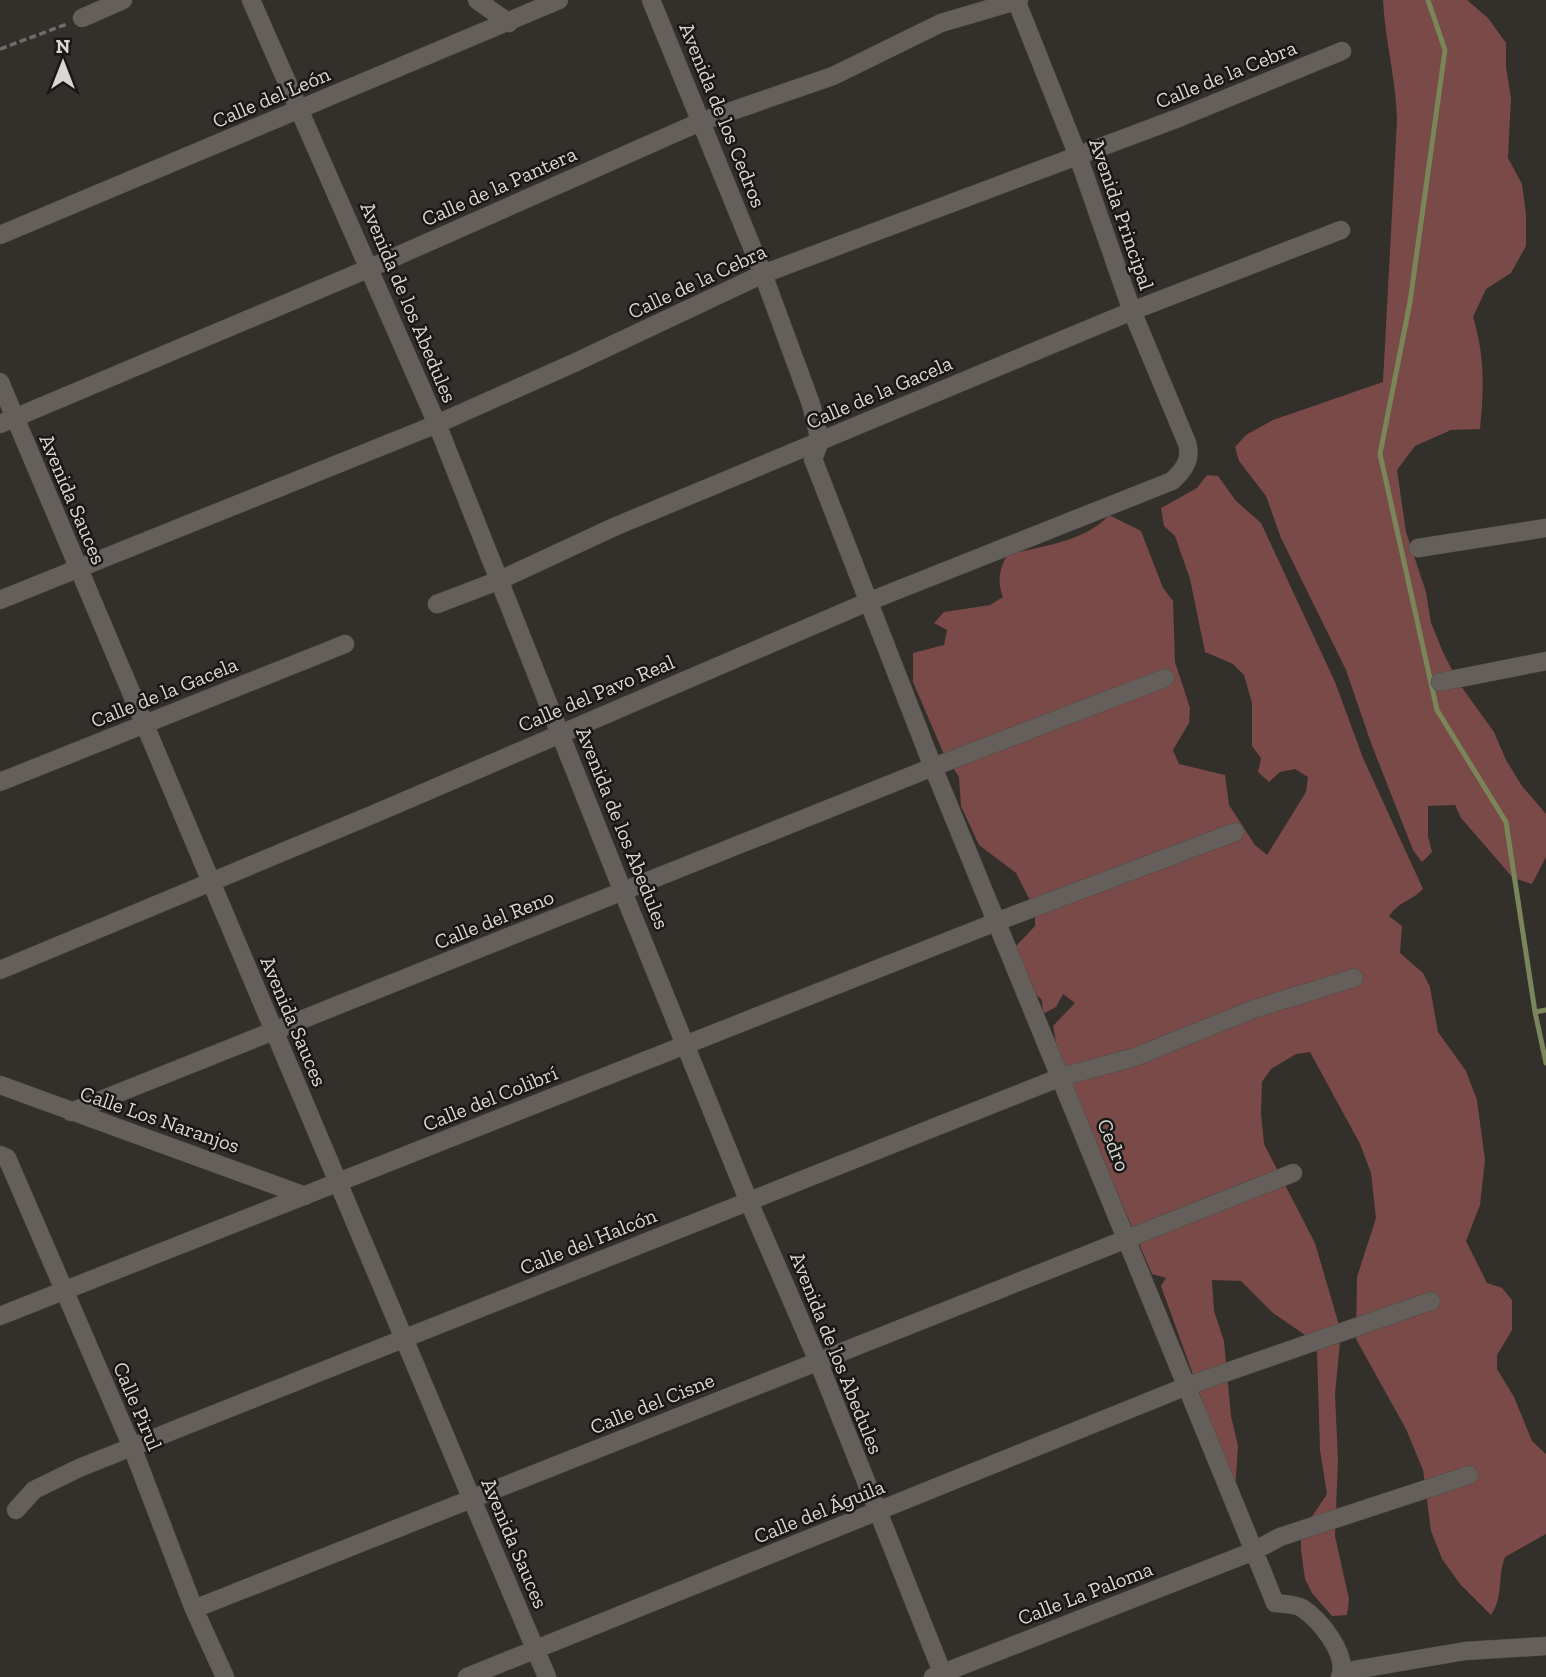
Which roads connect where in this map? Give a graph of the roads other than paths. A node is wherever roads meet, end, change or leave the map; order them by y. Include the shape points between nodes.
1 (123, 0) edge
2 (251, 0) edge
3 (477, 0) edge
4 (559, 0) edge
5 (652, 0) edge
6 (1017, 0) edge
7 (82, 18) road end
8 (509, 23) junction
9 (1342, 51) dead end
10 (300, 110) junction
11 (700, 122) junction
12 (1079, 156) junction
13 (1341, 230) dead end
14 (0, 235) edge
15 (370, 268) junction
16 (763, 274) junction
17 (1132, 311) junction
18 (0, 382) edge
19 (7, 421) edge
20 (437, 424) junction
21 (820, 441) junction
22 (1187, 443) joint
23 (1546, 528) edge
24 (1418, 548) dead end
25 (77, 568) junction
26 (500, 580) junction
27 (0, 600) edge
28 (870, 601) junction
29 (438, 604) dead end
30 (345, 644) dead end
31 (1546, 661) edge
32 (1165, 678) dead end
33 (1440, 682) dead end
34 (144, 724) junction
35 (561, 733) junction
36 (933, 767) junction
37 (0, 782) edge
38 (1236, 832) dead end
39 (211, 883) junction
40 (623, 891) junction
41 (996, 922) junction
42 (0, 970) edge
43 (1354, 978) dead end
44 (274, 1031) junction
45 (686, 1045) junction
46 (1061, 1077) junction
47 (0, 1085) edge
48 (71, 1112) junction
49 (2, 1155) edge
50 (1293, 1173) dead end
51 (338, 1183) junction
52 (305, 1196) junction
53 (749, 1202) junction
54 (1127, 1238) junction
55 (63, 1291) junction
56 (1431, 1301) dead end
57 (0, 1316) edge
58 (404, 1339) junction
59 (818, 1361) junction
60 (1187, 1386) junction
61 (132, 1447) junction
62 (1469, 1475) dead end
63 (471, 1499) junction
64 (16, 1510) dead end
65 (877, 1512) junction
66 (1254, 1551) junction
67 (194, 1609) junction
68 (1546, 1646) edge
69 (535, 1650) junction
70 (1342, 1675) edge
71 (940, 1676) edge
72 (225, 1677) edge
73 (467, 1677) edge
74 (547, 1677) edge

1 - 7 street
2 - 10 street, Avenida de los Abedules
3 - 8 street
4 - 8 street, Calle del León
5 - 11 street, Avenida de los Cedros
6 - 11 street, Calle de la Pantera via 941,23 843,72
6 - 12 street, Avenida Principal
8 - 10 street, Calle del León
9 - 12 street, Calle de la Cebra
10 - 14 street, Calle del León
10 - 15 street, Avenida de los Abedules
11 - 15 street, Calle de la Pantera
11 - 16 street, Avenida de los Cedros
12 - 16 street, Calle de la Cebra
12 - 17 street, Avenida Principal
13 - 17 street, Calle de la Gacela
15 - 19 street, Calle de la Pantera
15 - 20 street, Avenida de los Abedules
16 - 20 street, Calle de la Cebra
16 - 21 street, Avenida de los Cedros
17 - 21 street, Calle de la Gacela
17 - 22 street, Avenida Principal
18 - 19 street, Avenida Sauces
19 - 25 street, Avenida Sauces
20 - 25 street, Calle de la Cebra
20 - 26 street, Avenida de los Abedules
21 - 26 street, Calle de la Gacela
21 - 28 street, Avenida de los Cedros via 813,459
22 - 28 street, Calle del Pavo Real via 1187,462 1172,481
23 - 24 street
25 - 27 street, Calle de la Cebra
25 - 34 street, Avenida Sauces
26 - 29 street, Calle de la Gacela
26 - 35 street, Avenida de los Abedules
28 - 35 street, Calle del Pavo Real
28 - 36 street, Cedro
30 - 34 street, Calle de la Gacela
31 - 33 street
32 - 36 street, Calle del Reno
34 - 37 street, Calle de la Gacela
34 - 39 street, Avenida Sauces
35 - 39 street, Calle del Pavo Real
35 - 40 street, Avenida de los Abedules
36 - 40 street, Calle del Reno
36 - 41 street, Cedro
38 - 41 street, Calle del Colibrí
39 - 42 street, Calle del Pavo Real
39 - 44 street, Avenida Sauces
40 - 44 street, Calle del Reno
40 - 45 street, Avenida de los Abedules
41 - 45 street, Calle del Colibrí
41 - 46 street, Cedro
43 - 46 street, Calle del Halcón via 1254,1009 1135,1057
44 - 48 street, Calle del Reno
44 - 51 street, Avenida Sauces
45 - 51 street, Calle del Colibrí
45 - 53 street, Avenida de los Abedules
46 - 53 street, Calle del Halcón
46 - 54 street, Cedro
47 - 48 street, Calle Los Naranjos
48 - 52 street, Calle Los Naranjos
49 - 55 street, Calle Pirul
50 - 54 street, Calle del Cisne
51 - 52 street, Calle del Colibrí
51 - 58 street, Avenida Sauces
52 - 55 street, Calle del Colibrí
53 - 58 street, Calle del Halcón
53 - 59 street, Avenida de los Abedules
54 - 59 street, Calle del Cisne
54 - 60 street, Cedro
55 - 57 street, Calle del Colibrí
55 - 61 street, Calle Pirul
56 - 60 street, Calle del Águila
58 - 61 street, Calle del Halcón
58 - 63 street, Avenida Sauces
59 - 63 street, Calle del Cisne
59 - 65 street, Avenida de los Abedules
60 - 65 street, Calle del Águila
60 - 66 street, Cedro
61 - 64 street, Calle del Halcón via 33,1490
61 - 67 street, Calle Pirul
62 - 66 street, Calle La Paloma via 1280,1537
63 - 67 street, Calle del Cisne
63 - 69 street, Avenida Sauces
65 - 69 street, Calle del Águila
65 - 71 street, Avenida de los Abedules
66 - 70 street, Cedro via 1275,1603 1301,1607 1336,1645
66 - 71 street, Calle La Paloma
67 - 72 street, Calle Pirul
68 - 70 street via 1465,1651
69 - 73 street, Calle del Águila
69 - 74 street, Avenida Sauces

